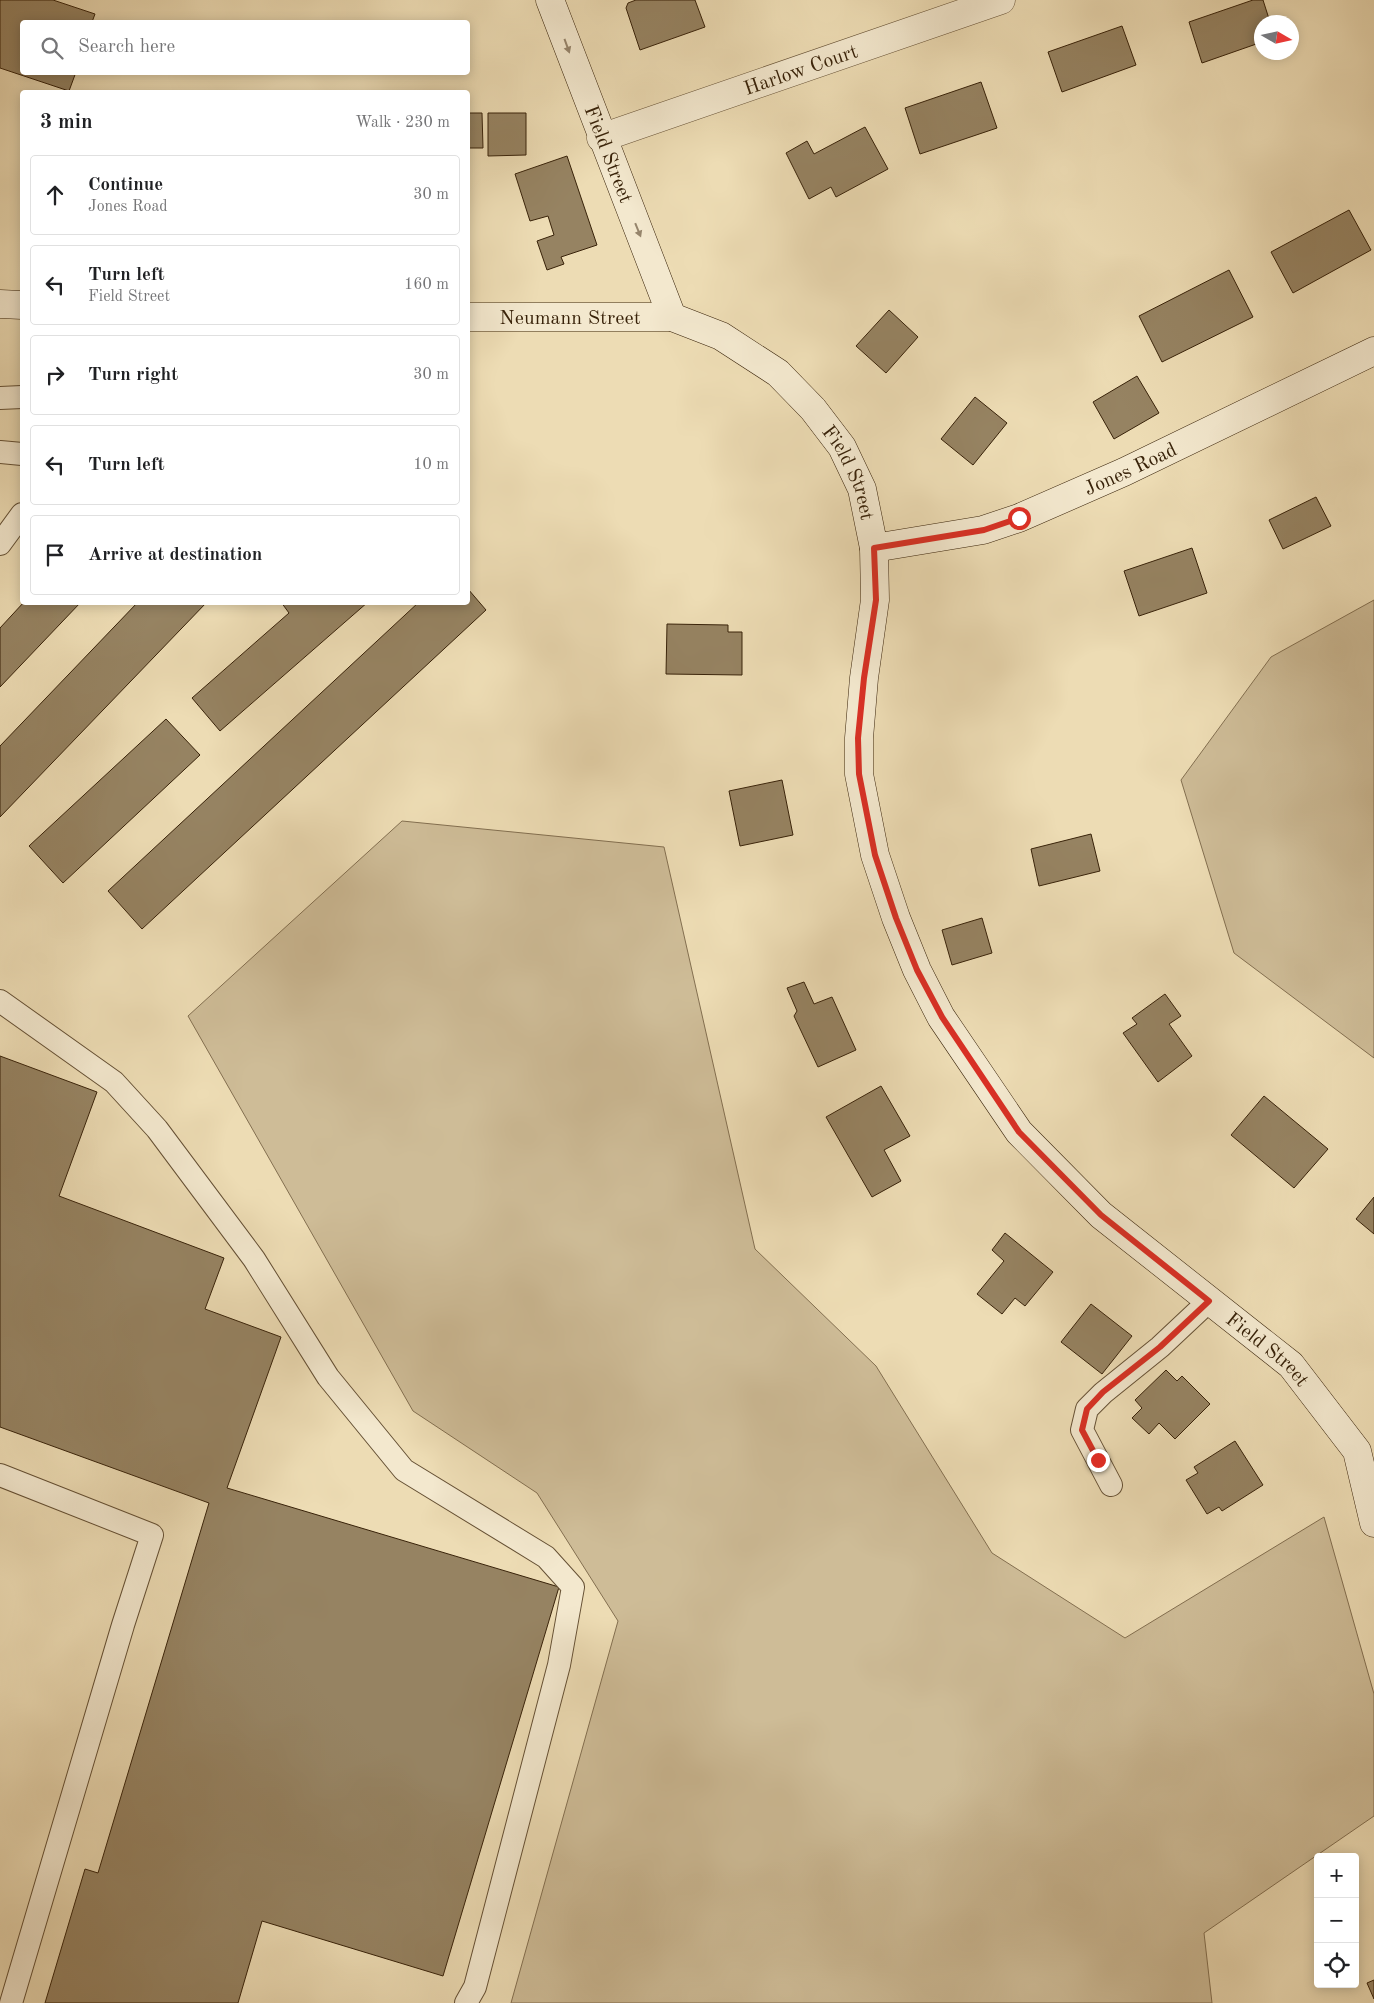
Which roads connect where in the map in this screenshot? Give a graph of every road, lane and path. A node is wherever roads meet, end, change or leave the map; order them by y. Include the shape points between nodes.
1 (550, 0) edge
2 (1001, 0) edge
3 (601, 138) junction
4 (0, 304) edge
5 (20, 305) edge
6 (470, 317) edge
7 (672, 317) junction
8 (1374, 351) edge
9 (20, 397) edge
10 (0, 398) edge
11 (0, 452) edge
12 (20, 454) edge
13 (20, 517) edge
14 (0, 544) edge
15 (874, 548) junction
16 (0, 1001) edge
17 (1209, 1301) junction
18 (0, 1475) edge
19 (1111, 1485) dead end
20 (1374, 1523) edge
21 (12, 2003) edge
22 (466, 2003) edge

1 -> 3 street, Field Street
2 - 3 street, Harlow Court
3 -> 7 street, Field Street
4 - 5 street
6 - 7 street, Neumann Street
7 - 15 street, Field Street via 720,336 778,373 813,408 842,447 862,489
8 - 15 street, Jones Road via 1124,472 1019,518 984,530
9 - 10 lane
11 - 12 lane
13 - 14 lane
15 - 17 street, Field Street via 876,600 858,738 859,774 875,855 917,970 942,1017 1019,1132 1101,1215
16 - 22 lane via 114,1082 157,1129 254,1259 328,1377 404,1470 546,1557 574,1588 559,1666 474,1986
17 - 19 lane via 1087,1409 1082,1430
17 - 20 street, Field Street via 1291,1365 1356,1451
18 - 21 lane via 152,1535

